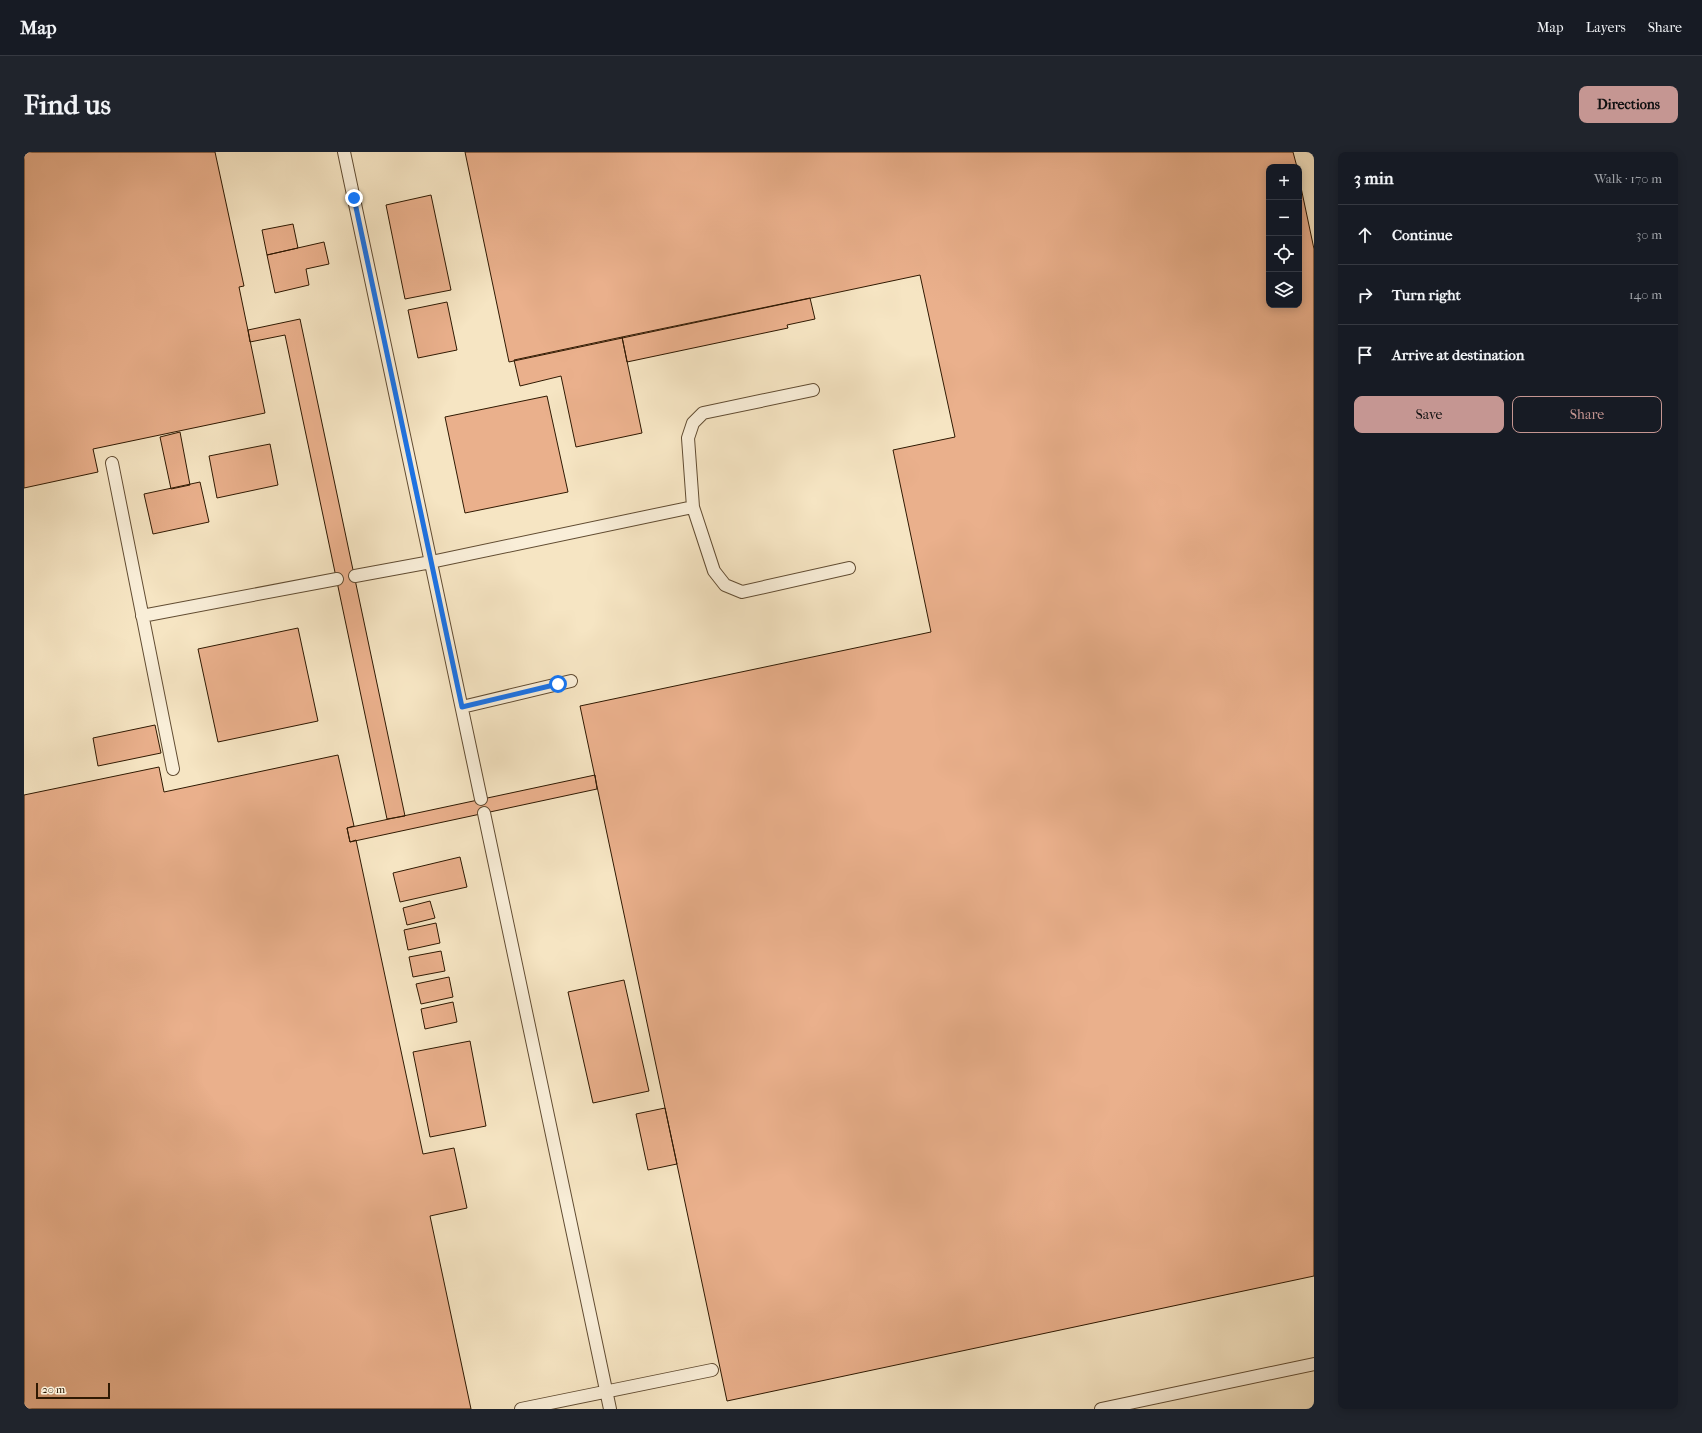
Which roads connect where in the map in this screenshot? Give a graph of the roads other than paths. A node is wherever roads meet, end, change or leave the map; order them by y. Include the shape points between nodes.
1 (344, 152) edge
2 (813, 390) dead end
3 (112, 464) dead end
4 (693, 507) junction
5 (431, 562) junction
6 (849, 568) dead end
7 (355, 576) dead end
8 (337, 579) dead end
9 (142, 616) junction
10 (571, 681) dead end
11 (462, 707) junction
12 (173, 769) dead end
13 (481, 799) dead end
14 (484, 813) dead end
15 (1314, 1364) edge
16 (712, 1370) dead end
17 (606, 1392) junction
18 (521, 1409) edge
19 (610, 1409) edge
20 (1102, 1409) edge

1 - 5 lane
2 - 4 lane via 703,413 693,423 688,438
3 - 9 lane
4 - 5 lane
4 - 6 lane via 714,571 725,585 742,592
5 - 7 lane
5 - 11 lane
8 - 9 lane
9 - 12 lane
10 - 11 lane
11 - 13 lane
14 - 17 lane
15 - 20 lane
16 - 17 lane
17 - 18 lane
17 - 19 lane

